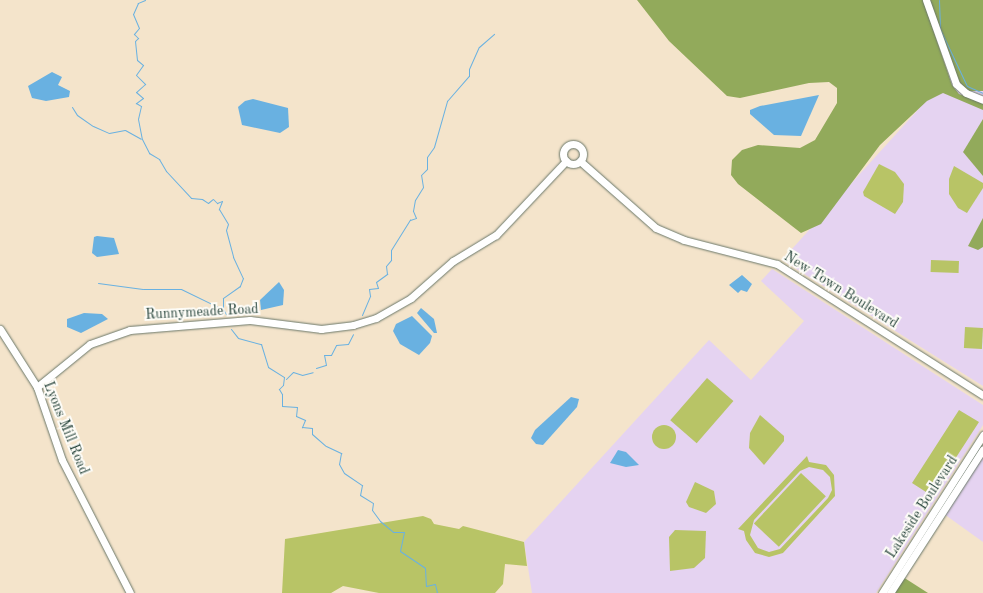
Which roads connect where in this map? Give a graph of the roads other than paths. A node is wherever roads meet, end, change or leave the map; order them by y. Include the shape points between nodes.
1 (926, 0) edge
2 (983, 100) edge
3 (566, 161) junction
4 (580, 161) junction
5 (0, 329) edge
6 (37, 387) junction
7 (983, 395) edge
8 (983, 436) edge
9 (983, 449) edge
10 (130, 593) edge
11 (882, 593) edge
12 (890, 593) edge

1 - 2 street via 956,84 966,93
3 - 4 street via 573,164
3 - 4 street via 564,150 573,144 582,151
3 - 6 street, Runnymeade Road via 496,235 453,261 411,298 376,318 321,329 250,320 130,330 84,348
4 - 7 street, New Town Boulevard via 656,228 684,240 777,264
5 - 6 street, Lyons Mill Road
6 - 10 street, Lyons Mill Road via 62,460
8 - 11 street, Lakeside Boulevard
9 - 12 street, Lakeside Boulevard

